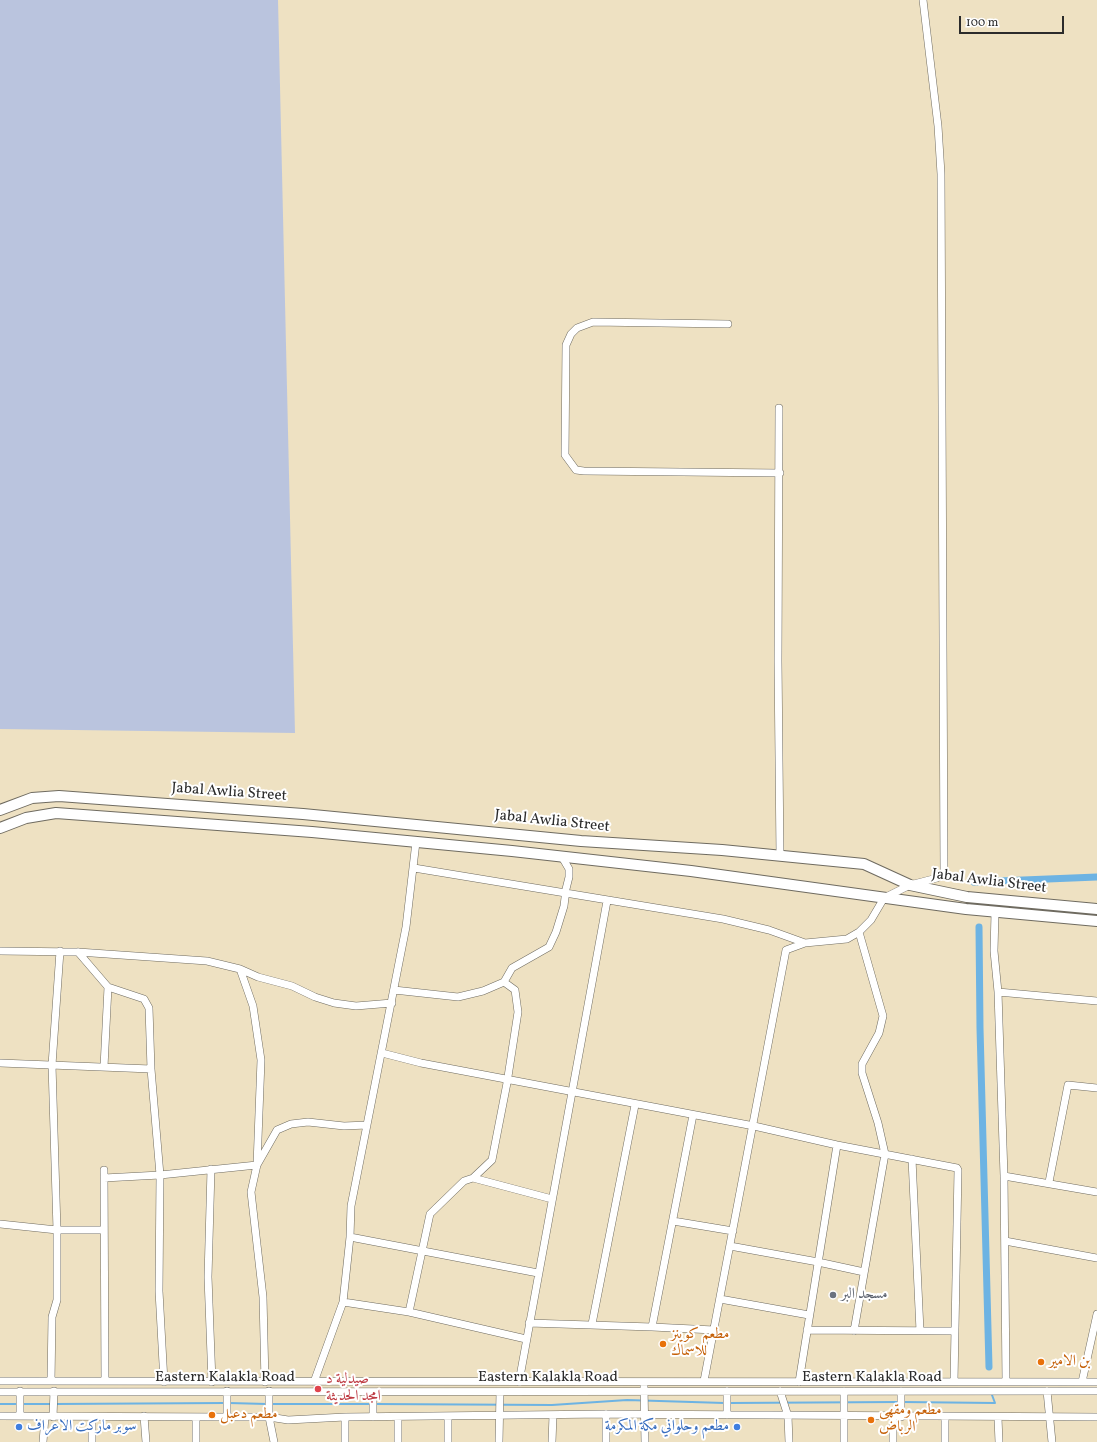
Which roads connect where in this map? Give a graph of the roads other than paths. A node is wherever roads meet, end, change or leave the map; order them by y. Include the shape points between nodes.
1 (923, 0) edge
2 (728, 324) dead end
3 (780, 408) dead end
4 (780, 473) junction
5 (0, 810) edge
6 (0, 828) edge
7 (416, 842) junction
8 (780, 856) junction
9 (562, 857) junction
10 (414, 868) junction
11 (910, 885) junction
12 (565, 894) junction
13 (884, 898) junction
14 (607, 900) junction
15 (1097, 909) edge
16 (995, 913) junction
17 (1097, 921) edge
18 (859, 932) junction
19 (804, 943) junction
20 (0, 951) edge
21 (60, 951) junction
22 (78, 952) junction
23 (240, 969) junction
24 (504, 982) junction
25 (108, 988) junction
26 (394, 990) junction
27 (998, 992) junction
28 (1097, 1001) edge
29 (392, 1003) junction
30 (382, 1053) junction
31 (0, 1063) edge
32 (52, 1065) junction
33 (104, 1067) junction
34 (151, 1070) junction
35 (508, 1079) junction
36 (1097, 1088) edge
37 (572, 1092) junction
38 (635, 1105) junction
39 (693, 1115) junction
40 (367, 1125) junction
41 (754, 1126) junction
42 (837, 1145) junction
43 (885, 1154) junction
44 (912, 1159) junction
45 (257, 1165) junction
46 (211, 1169) junction
47 (160, 1176) junction
48 (1004, 1176) junction
49 (473, 1178) junction
50 (1048, 1182) junction
51 (1097, 1192) edge
52 (552, 1199) junction
53 (673, 1221) junction
54 (0, 1224) edge
55 (57, 1230) junction
56 (104, 1230) junction
57 (733, 1231) junction
58 (350, 1237) junction
59 (1005, 1241) junction
60 (730, 1246) junction
61 (422, 1251) junction
62 (1097, 1258) edge
63 (818, 1262) junction
64 (864, 1272) junction
65 (538, 1273) junction
66 (720, 1299) junction
67 (343, 1302) junction
68 (409, 1312) junction
69 (1097, 1314) edge
70 (809, 1315) junction
71 (529, 1323) junction
72 (592, 1324) junction
73 (652, 1327) junction
74 (714, 1330) junction
75 (807, 1330) junction
76 (854, 1331) junction
77 (920, 1331) junction
78 (955, 1331) junction
79 (526, 1339) junction
80 (0, 1381) edge
81 (51, 1381) junction
82 (105, 1381) junction
83 (644, 1381) junction
84 (704, 1381) junction
85 (164, 1382) junction
86 (212, 1382) junction
87 (265, 1382) junction
88 (314, 1382) junction
89 (519, 1382) junction
90 (799, 1382) junction
91 (954, 1382) junction
92 (1006, 1382) junction
93 (1082, 1382) junction
94 (1097, 1382) edge
95 (20, 1391) junction
96 (54, 1391) junction
97 (227, 1391) junction
98 (269, 1391) junction
99 (644, 1391) junction
100 (727, 1391) junction
101 (780, 1391) junction
102 (844, 1391) junction
103 (901, 1391) junction
104 (1047, 1391) junction
105 (1097, 1391) edge
106 (0, 1392) edge
107 (373, 1392) junction
108 (500, 1392) junction
109 (606, 1414) junction
110 (553, 1415) junction
111 (645, 1415) junction
112 (727, 1415) junction
113 (0, 1416) edge
114 (20, 1416) junction
115 (144, 1416) junction
116 (448, 1416) junction
117 (500, 1416) junction
118 (788, 1416) junction
119 (844, 1416) junction
120 (45, 1417) junction
121 (54, 1417) junction
122 (92, 1417) junction
123 (196, 1417) junction
124 (227, 1417) junction
125 (269, 1417) junction
126 (345, 1417) junction
127 (373, 1417) junction
128 (398, 1417) junction
129 (893, 1417) junction
130 (901, 1417) junction
131 (1051, 1417) junction
132 (1097, 1417) edge
133 (945, 1418) junction
134 (998, 1418) junction
135 (43, 1442) edge
136 (92, 1442) edge
137 (146, 1442) edge
138 (196, 1442) edge
139 (274, 1442) edge
140 (345, 1442) edge
141 (398, 1442) edge
142 (448, 1442) edge
143 (500, 1442) edge
144 (552, 1442) edge
145 (606, 1442) edge
146 (645, 1442) edge
147 (789, 1442) edge
148 (844, 1442) edge
149 (893, 1442) edge
150 (945, 1442) edge
151 (998, 1442) edge
152 (1052, 1442) edge

1 - 11 street via 941,174 944,872 937,878
2 - 4 street via 593,322 577,328 570,334 566,345 565,455 576,470 584,471
3 - 4 street
4 - 8 street
5 - 8 highway, Jabal Awlia Street via 32,798 67,796 362,818 581,841
6 - 7 highway, Jabal Awlia Street via 35,815 69,813
7 - 9 highway, Jabal Awlia Street
7 - 10 street
8 - 11 highway, Jabal Awlia Street via 864,864
9 - 12 street via 569,873
9 - 13 highway, Jabal Awlia Street via 706,873
10 - 12 street
10 - 26 street
11 - 13 street
11 - 15 highway, Jabal Awlia Street via 967,897
12 - 14 street
12 - 24 street via 564,906 549,947 512,968
13 - 16 highway, Jabal Awlia Street
13 - 18 street via 871,920
14 - 19 street via 723,919 769,930
14 - 37 street
16 - 17 highway, Jabal Awlia Street
16 - 27 street via 994,951
18 - 19 street via 847,939
18 - 43 street via 883,1016 879,1033 862,1064 862,1073
19 - 41 street via 786,950
20 - 21 street
21 - 22 street
21 - 32 street
22 - 23 street via 207,961
22 - 25 street
23 - 29 street via 334,1003 356,1006
23 - 45 street via 253,1006 261,1060
24 - 26 street via 483,991 458,997
24 - 35 street via 515,990 518,1012
25 - 33 street
25 - 34 street via 148,1002
26 - 29 street
27 - 28 street
27 - 48 street
29 - 30 street
30 - 35 street
30 - 40 street
31 - 32 street
32 - 33 street
32 - 55 street
33 - 34 street
34 - 47 street
35 - 37 street
35 - 49 street via 492,1160
36 - 50 street via 1068,1085
37 - 38 street
37 - 52 street
38 - 39 street
38 - 72 street
39 - 41 street
39 - 53 street
40 - 45 street via 344,1126 308,1122 291,1124 278,1130
40 - 58 street via 351,1206
41 - 42 street
41 - 57 street
42 - 43 street
42 - 63 street
43 - 44 street
43 - 64 street
44 - 77 street
44 - 78 street via 954,1166 958,1170
45 - 46 street
45 - 87 street via 251,1196 263,1297
46 - 47 street
46 - 86 street via 208,1277
47 - 56 street via 104,1174
47 - 85 street via 159,1291
48 - 50 street
48 - 59 street
49 - 52 street
49 - 61 street via 464,1181 434,1209 428,1220
50 - 51 street
52 - 65 street
53 - 57 street
53 - 73 street
54 - 55 street
55 - 56 street
55 - 81 street via 57,1300 52,1317
56 - 82 street
57 - 60 street
58 - 61 street
58 - 67 street
59 - 62 street
59 - 92 street
60 - 63 street
60 - 66 street
61 - 65 street
61 - 68 street
63 - 64 street
63 - 70 street
64 - 76 street
65 - 71 street
66 - 70 street
66 - 74 street
67 - 68 street
67 - 88 street
68 - 79 street
69 - 93 street
70 - 75 street
71 - 72 street
71 - 79 street
72 - 73 street
73 - 74 street
74 - 84 street
75 - 76 street
75 - 90 street
76 - 77 street
77 - 78 street
78 - 91 street
79 - 89 street
80 - 81 street, Eastern Kalakla Road
81 - 82 street, Eastern Kalakla Road
82 - 85 street, Eastern Kalakla Road
83 - 84 street, Eastern Kalakla Road
83 - 89 street, Eastern Kalakla Road
83 - 99 street
84 - 90 street, Eastern Kalakla Road
85 - 86 street, Eastern Kalakla Road
86 - 87 street, Eastern Kalakla Road
87 - 88 street, Eastern Kalakla Road
88 - 89 street, Eastern Kalakla Road
90 - 91 street, Eastern Kalakla Road
91 - 92 street, Eastern Kalakla Road
92 - 93 street, Eastern Kalakla Road
93 - 94 street, Eastern Kalakla Road
95 - 96 street, Eastern Kalakla Road
95 - 106 street, Eastern Kalakla Road
95 - 114 street
96 - 97 street, Eastern Kalakla Road
96 - 121 street
97 - 98 street, Eastern Kalakla Road
97 - 124 street
98 - 107 street, Eastern Kalakla Road
98 - 125 street
99 - 100 street, Eastern Kalakla Road
99 - 108 street, Eastern Kalakla Road
99 - 111 street
100 - 101 street, Eastern Kalakla Road
100 - 112 street
101 - 102 street, Eastern Kalakla Road
101 - 118 street
102 - 103 street, Eastern Kalakla Road
102 - 119 street
103 - 104 street, Eastern Kalakla Road
103 - 130 street
104 - 105 street, Eastern Kalakla Road
104 - 131 street
107 - 108 street, Eastern Kalakla Road
107 - 127 street
108 - 117 street
109 - 110 street
109 - 111 street
109 - 145 street
110 - 117 street
110 - 144 street
111 - 112 street
111 - 146 street
112 - 118 street
113 - 114 street
114 - 120 street
115 - 122 street
115 - 123 street
115 - 137 street
116 - 117 street
116 - 128 street
116 - 142 street
117 - 143 street
118 - 119 street
118 - 147 street
119 - 129 street
119 - 148 street
120 - 121 street
120 - 135 street
121 - 122 street
122 - 136 street
123 - 124 street
123 - 138 street
124 - 125 street
125 - 126 street via 288,1420
125 - 139 street
126 - 127 street
126 - 140 street
127 - 128 street
128 - 141 street
129 - 130 street
129 - 149 street
130 - 133 street
131 - 132 street
131 - 134 street
131 - 152 street
133 - 134 street
133 - 150 street
134 - 151 street

